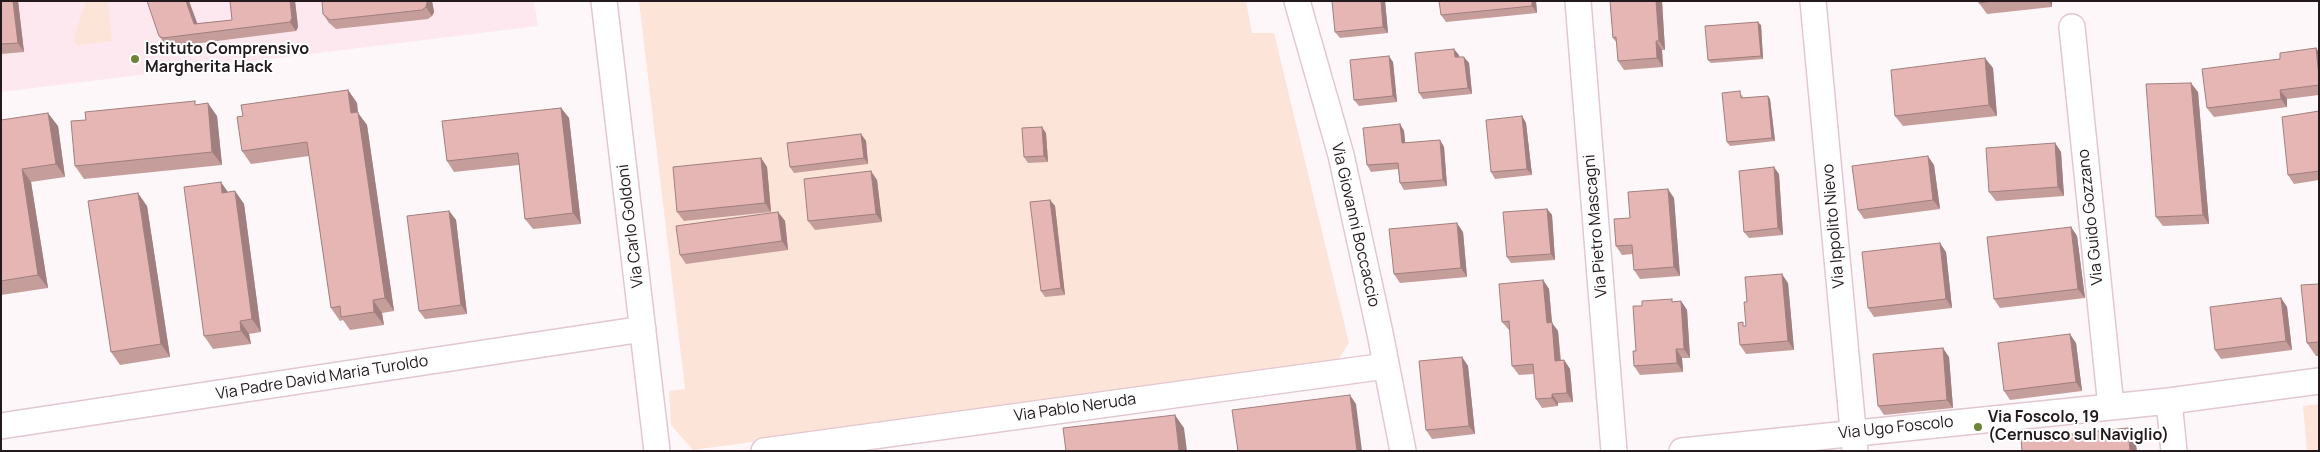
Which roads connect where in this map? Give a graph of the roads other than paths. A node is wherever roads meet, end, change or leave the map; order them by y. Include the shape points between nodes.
1 (604, 1) edge
2 (1297, 1) edge
3 (1578, 1) edge
4 (1813, 1) edge
5 (2072, 27) dead end
6 (643, 329) junction
7 (1386, 366) junction
8 (2319, 381) edge
9 (2168, 401) junction
10 (2111, 407) junction
11 (1, 426) edge
12 (1854, 442) edge
13 (657, 451) edge
14 (764, 451) edge
15 (1403, 451) edge
16 (1614, 451) edge
17 (1682, 451) edge
18 (2174, 451) edge

1 - 6 street, Via Carlo Goldoni
2 - 7 street, Via Giovanni Boccaccio via 1341,154
3 - 16 street, Via Pietro Mascagni
4 - 12 street, Via Ippolito Nievo
5 - 10 street, Via Guido Gozzano
6 - 11 street, Via Padre David Maria Turoldo
6 - 13 street, Via Carlo Goldoni
7 - 14 street, Via Pablo Neruda
7 - 15 street, Via Giovanni Boccaccio
8 - 9 street, Via Ugo Foscolo
9 - 10 street, Via Ugo Foscolo
9 - 18 street
10 - 12 street, Via Ugo Foscolo
12 - 17 street, Via Ugo Foscolo

